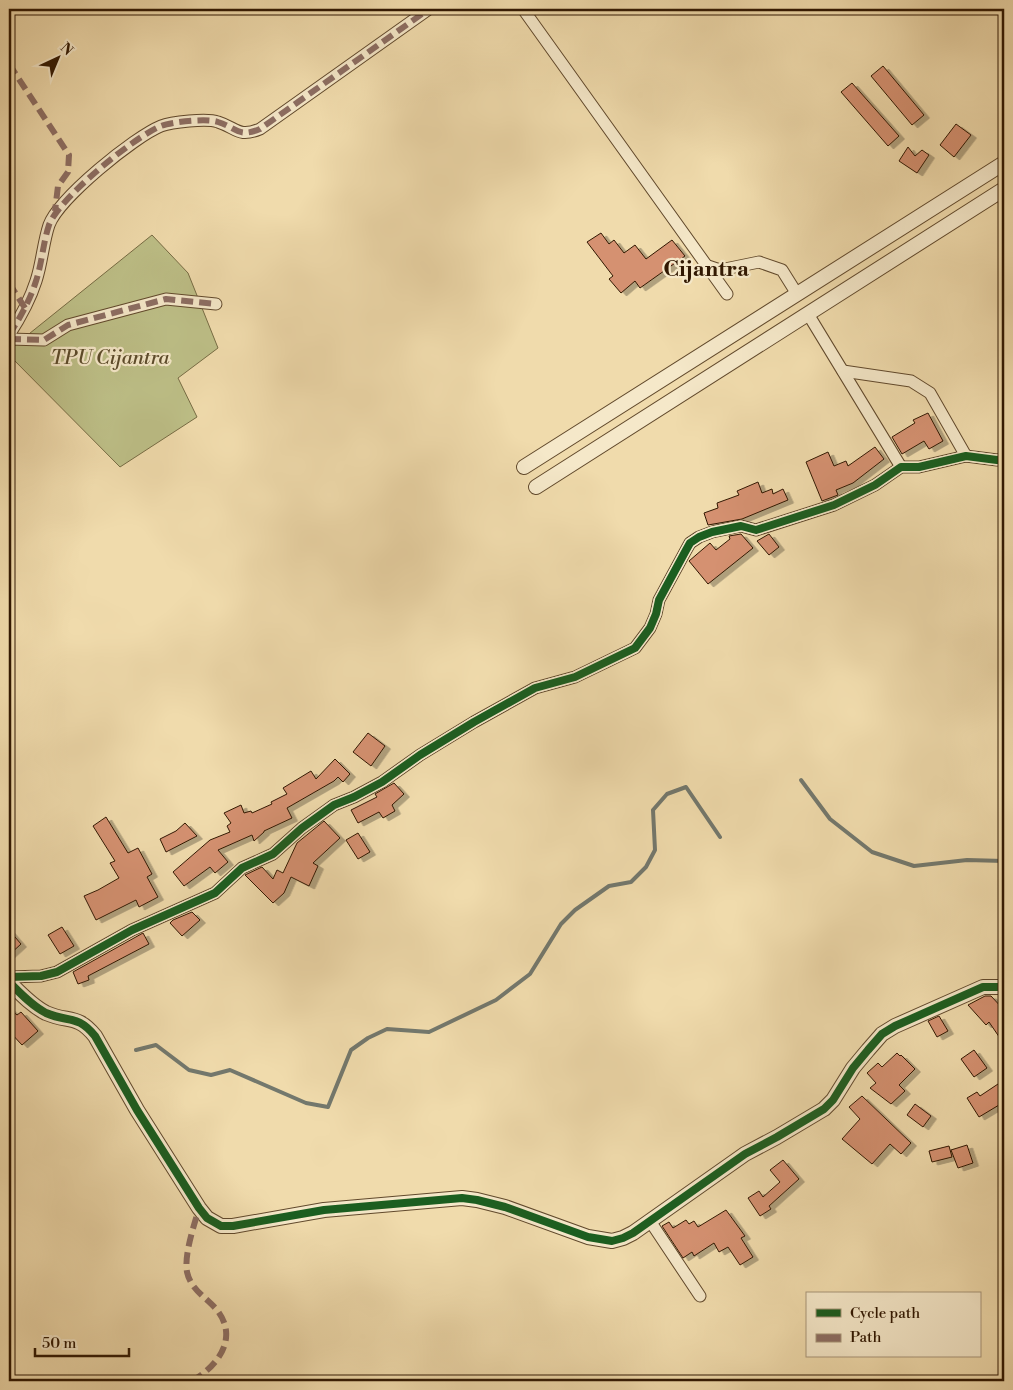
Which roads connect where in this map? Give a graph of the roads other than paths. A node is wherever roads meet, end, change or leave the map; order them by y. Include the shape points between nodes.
1 (429, 9) edge
2 (523, 9) edge
3 (1004, 163) edge
4 (1004, 189) edge
5 (874, 245) junction
6 (886, 264) junction
7 (705, 265) junction
8 (726, 294) dead end
9 (796, 294) junction
10 (216, 304) dead end
11 (808, 314) junction
12 (9, 335) edge
13 (9, 339) edge
14 (843, 371) junction
15 (671, 374) junction
16 (684, 393) junction
17 (966, 456) junction
18 (1004, 459) edge
19 (524, 467) dead end
20 (901, 467) junction
21 (536, 487) dead end
22 (9, 977) edge
23 (9, 982) edge
24 (1004, 987) edge
25 (650, 1221) junction
26 (700, 1296) dead end

1 - 12 street via 249,134 207,120 163,125 140,136 69,196 55,214 49,225 36,281
2 - 7 street
3 - 5 street
4 - 6 street
5 - 6 street
5 - 9 street
6 - 11 street
7 - 8 street
7 - 9 street via 720,270 759,262 782,270
9 - 15 street
10 - 13 street via 166,299 68,325 44,340
11 - 14 street
11 - 16 street
14 - 17 street via 911,381 930,393
14 - 20 street
15 - 16 street
15 - 19 street
16 - 21 street
17 - 18 street
17 - 20 street via 919,467
20 - 22 street via 875,485 834,505 756,530 741,526 699,537 690,543 659,600 650,628 635,648 575,677 535,688 474,722 382,782 334,805 273,854 242,868 215,893 132,930 50,974
23 - 25 street via 38,1008 87,1026 189,1195 207,1218 221,1226 324,1210 462,1198 505,1207 600,1240 623,1238
24 - 25 street via 983,987 904,1020 882,1034 824,1109 745,1154
25 - 26 street

